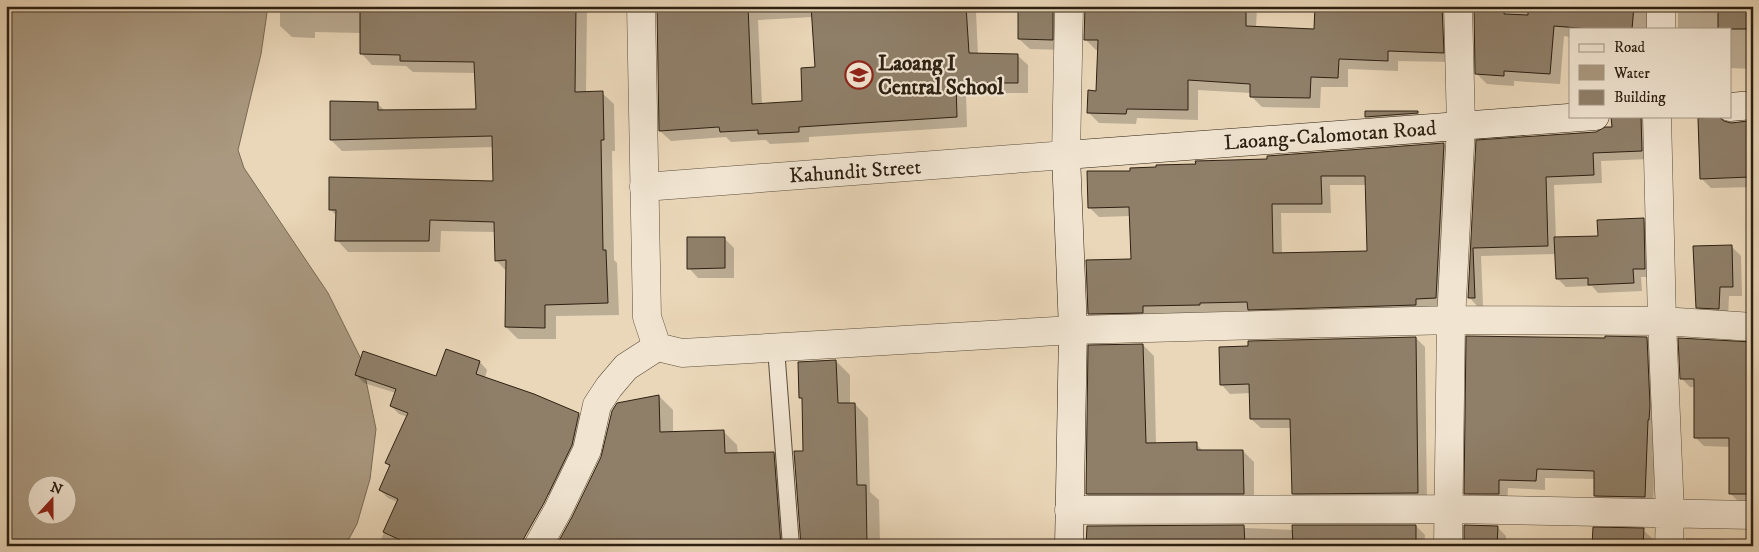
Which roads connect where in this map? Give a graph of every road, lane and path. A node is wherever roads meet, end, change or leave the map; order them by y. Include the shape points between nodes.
1 (641, 6) edge
2 (1069, 6) edge
3 (1458, 6) edge
4 (1661, 6) edge
5 (1660, 28) edge
6 (1753, 105) edge
7 (1732, 107) edge
8 (1569, 118) edge
9 (1658, 118) edge
10 (1460, 126) junction
11 (1066, 155) junction
12 (644, 187) junction
13 (1450, 320) junction
14 (1662, 321) junction
15 (1753, 327) edge
16 (1073, 330) junction
17 (657, 347) junction
18 (776, 348) junction
19 (1449, 509) junction
20 (1069, 510) junction
21 (1670, 513) junction
22 (1753, 515) edge
23 (538, 546) edge
24 (791, 546) edge
25 (1069, 546) edge
26 (1448, 546) edge
27 (1669, 546) edge

1 - 12 street
2 - 11 street
3 - 10 street
4 - 5 street
6 - 7 street
8 - 10 street, Laoang-Calomotan Road
9 - 14 street
10 - 11 street, Laoang-Calomotan Road
10 - 13 street
11 - 12 street, Kahundit Street
11 - 16 street
12 - 17 street via 647,316
13 - 14 street
13 - 16 street
13 - 19 street
14 - 15 street
14 - 21 street
16 - 18 street
16 - 20 street
17 - 18 street via 682,354
17 - 23 street via 626,367 597,405 586,450
18 - 24 lane
19 - 20 street
19 - 21 street
19 - 26 street
20 - 25 street
21 - 22 street
21 - 27 street

